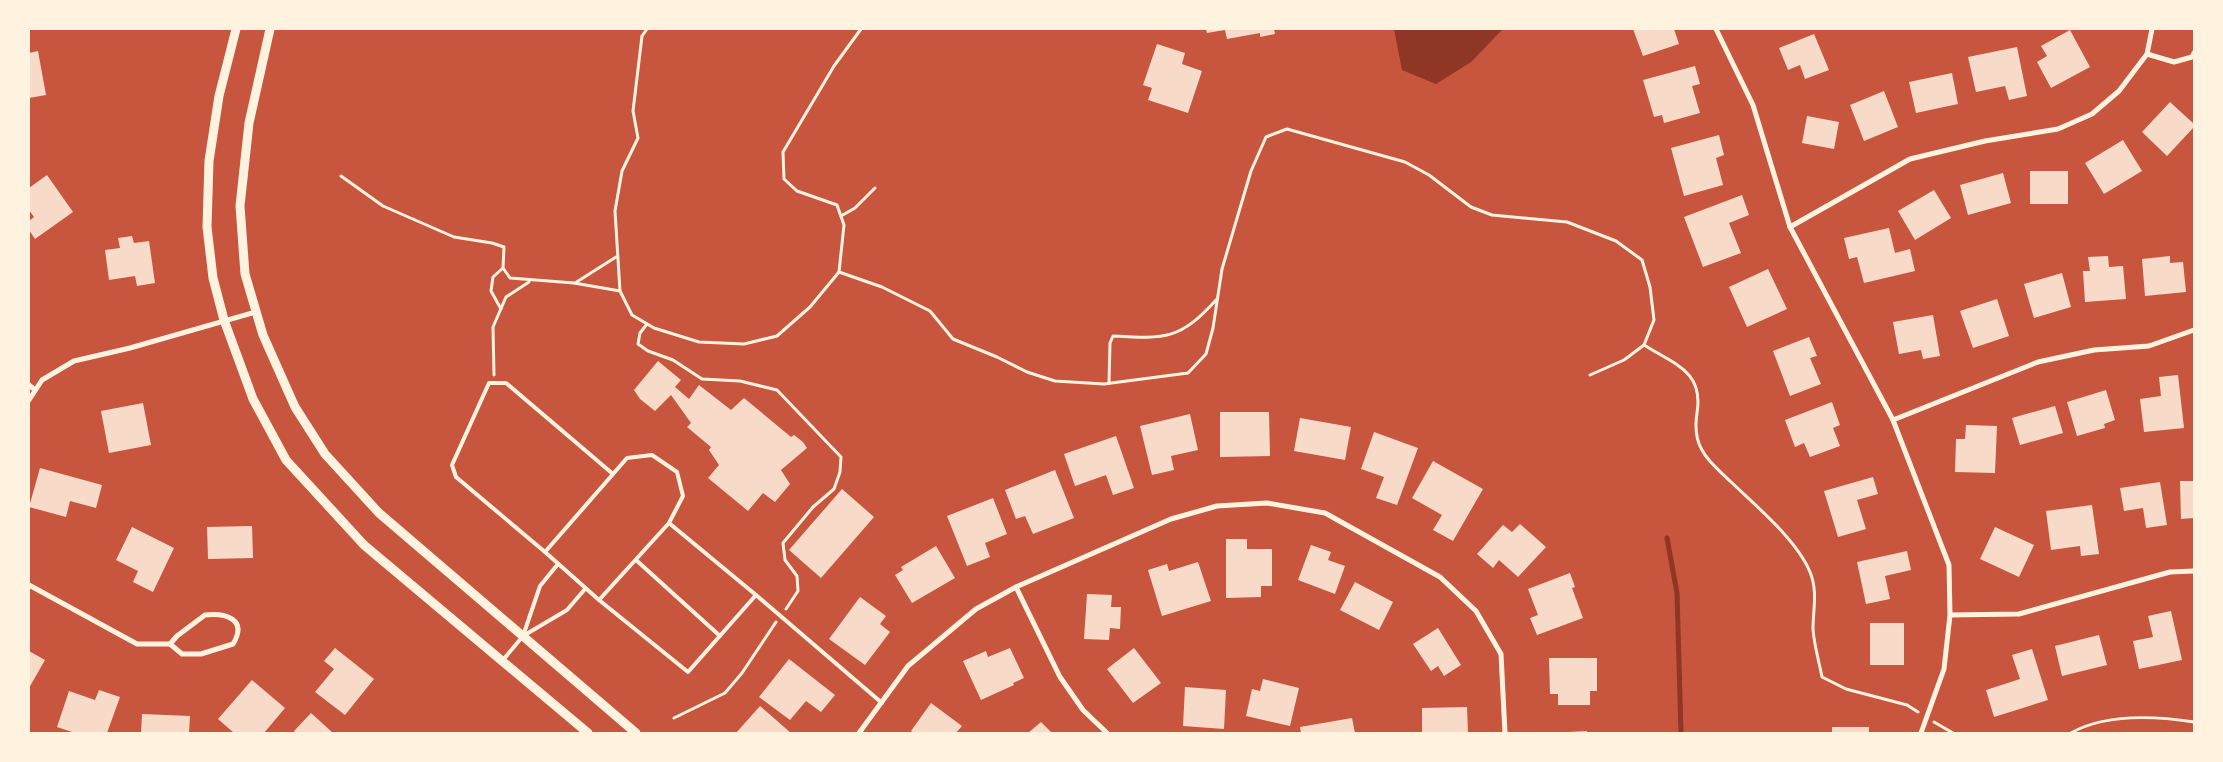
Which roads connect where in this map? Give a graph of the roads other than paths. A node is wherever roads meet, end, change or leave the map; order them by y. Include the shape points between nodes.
1 (236, 29) edge
2 (270, 29) edge
3 (1716, 29) edge
4 (2152, 29) edge
5 (2194, 53) edge
6 (2146, 54) junction
7 (1790, 227) junction
8 (256, 312) junction
9 (224, 320) junction
10 (2194, 330) edge
11 (29, 385) edge
12 (35, 390) junction
13 (29, 400) edge
14 (1893, 420) junction
15 (613, 474) junction
16 (669, 523) junction
17 (545, 552) junction
18 (636, 560) junction
19 (558, 564) junction
20 (2194, 571) edge
21 (29, 585) edge
22 (1016, 587) junction
23 (585, 588) junction
24 (756, 596) junction
25 (599, 600) junction
26 (1950, 615) junction
27 (523, 636) junction
28 (720, 636) junction
29 (170, 644) junction
30 (502, 661) junction
31 (882, 703) junction
32 (588, 733) edge
33 (636, 733) edge
34 (859, 733) edge
35 (1106, 733) edge
36 (1505, 733) edge
37 (1921, 733) edge

1 - 9 street via 219,96 209,161 207,227 213,278
2 - 8 street via 249,122 240,206 245,274
3 - 7 street via 1753,105
4 - 6 street
5 - 6 street via 2192,57 2174,62
6 - 7 street via 2119,91 2092,114 2058,129 1985,141 1910,160
7 - 14 street
8 - 9 street
8 - 27 street via 295,407 325,454 379,513
9 - 12 street via 74,361 42,380
9 - 30 street via 253,399 286,460 364,545
10 - 14 street via 2149,346 2094,350 2038,362
11 - 12 street
12 - 13 street
14 - 26 street via 1949,565
15 - 16 lane via 627,458 652,455 677,472 683,496
15 - 17 lane
15 - 17 lane via 506,383 489,383 452,465 456,477
16 - 18 lane
16 - 24 lane
17 - 19 lane
18 - 25 lane
18 - 28 lane
19 - 23 lane
19 - 27 lane via 540,586
20 - 26 street via 2170,572 2019,614
21 - 29 street via 137,644
22 - 31 street via 976,609 908,666
22 - 35 street via 1060,677 1083,710
22 - 36 street via 1171,519 1216,506 1267,503 1325,513 1440,577 1476,611 1500,654
23 - 25 lane
23 - 27 lane via 567,610
24 - 28 lane
24 - 31 lane
25 - 28 lane via 688,672
26 - 37 street via 1944,669
27 - 30 lane
27 - 33 street
29 - 29 street via 182,654 201,654 233,644 238,636 238,627 232,618 225,615 205,615
30 - 32 street
31 - 34 street

